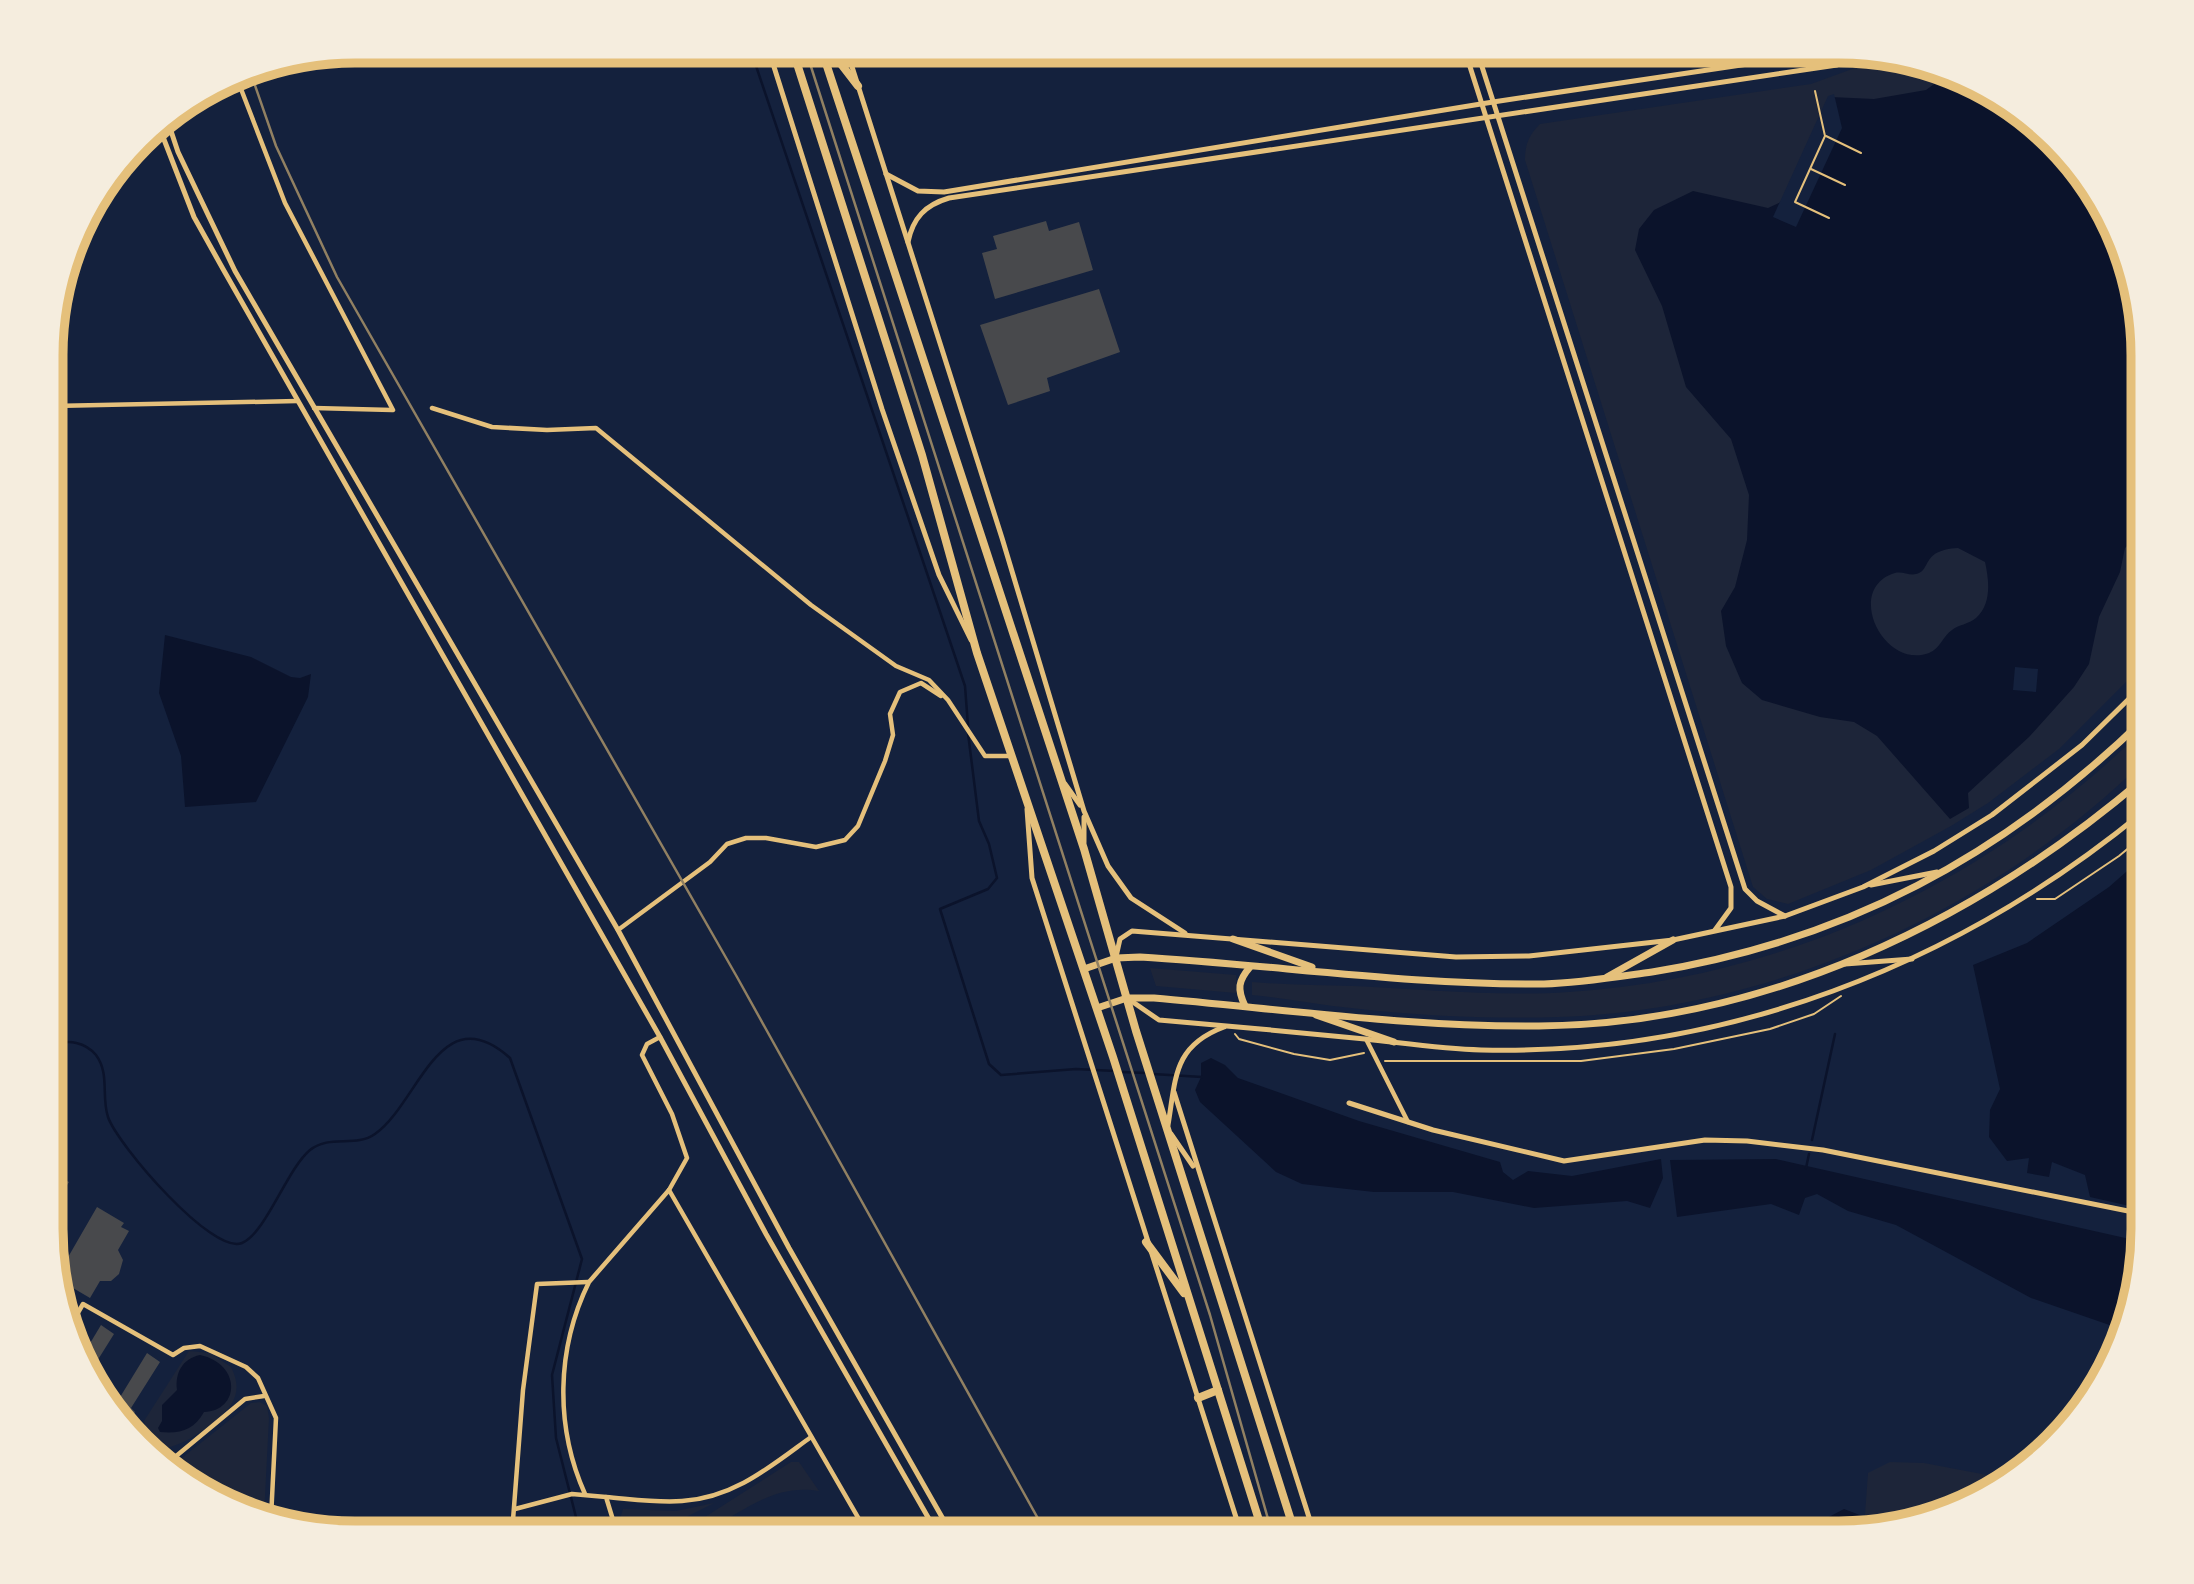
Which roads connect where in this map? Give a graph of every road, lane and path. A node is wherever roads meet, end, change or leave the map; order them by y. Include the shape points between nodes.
1 (773, 63) edge
2 (797, 63) edge
3 (826, 63) edge
4 (840, 63) edge
5 (851, 63) edge
6 (1469, 63) edge
7 (1481, 63) edge
8 (1755, 63) edge
9 (1842, 63) edge
10 (240, 86) edge
11 (858, 86) junction
12 (1815, 92) dead end
13 (1493, 102) junction
14 (1482, 104) junction
15 (1498, 115) junction
16 (1487, 118) junction
17 (170, 128) edge
18 (162, 135) edge
19 (1825, 136) junction
20 (1861, 152) dead end
21 (1810, 169) junction
22 (886, 174) junction
23 (1845, 185) dead end
24 (1829, 218) dead end
25 (908, 242) junction
26 (297, 401) junction
27 (63, 406) edge
28 (314, 408) junction
29 (432, 408) dead end
30 (977, 653) junction
31 (2131, 697) edge
32 (948, 700) junction
33 (2131, 731) edge
34 (1010, 756) junction
35 (1061, 777) junction
36 (2131, 789) edge
37 (1027, 808) junction
38 (1084, 811) junction
39 (2131, 821) edge
40 (2131, 846) edge
41 (1084, 849) junction
42 (1947, 870) junction
43 (1863, 887) junction
44 (2025, 899) junction
45 (1786, 916) junction
46 (618, 930) junction
47 (1715, 930) junction
48 (1188, 935) junction
49 (1233, 939) junction
50 (1673, 940) junction
51 (1116, 958) junction
52 (1916, 958) junction
53 (1845, 964) junction
54 (1250, 967) junction
55 (1084, 969) junction
56 (1323, 971) junction
57 (1602, 979) junction
58 (1127, 998) junction
59 (1245, 1006) junction
60 (1097, 1008) junction
61 (1305, 1011) junction
62 (1227, 1026) junction
63 (660, 1037) junction
64 (1366, 1039) junction
65 (1394, 1042) junction
66 (1372, 1052) junction
67 (1174, 1093) junction
68 (1349, 1103) dead end
69 (1409, 1123) junction
70 (1167, 1129) junction
71 (1198, 1171) junction
72 (669, 1190) junction
73 (2131, 1212) edge
74 (1146, 1241) junction
75 (789, 1248) junction
76 (778, 1254) junction
77 (589, 1282) junction
78 (1190, 1300) junction
79 (76, 1316) edge
80 (1218, 1390) junction
81 (264, 1396) junction
82 (1198, 1398) junction
83 (811, 1437) junction
84 (173, 1458) edge
85 (585, 1494) junction
86 (606, 1497) junction
87 (271, 1509) edge
88 (515, 1509) junction
89 (514, 1521) edge
90 (613, 1521) edge
91 (860, 1521) edge
92 (930, 1521) edge
93 (944, 1521) edge
94 (1237, 1521) edge
95 (1259, 1521) edge
96 (1291, 1521) edge
97 (1310, 1521) edge

1 - 30 street via 939,575
2 - 30 highway via 922,455
3 - 35 highway
4 - 11 highway
5 - 11 street
6 - 14 street
7 - 13 street
8 - 13 street
9 - 15 street
10 - 28 street via 285,203 393,410
11 - 22 street
12 - 19 path
13 - 14 street
13 - 15 street
14 - 16 street
14 - 22 street via 944,191 918,191
15 - 16 street
15 - 45 street via 1745,889
16 - 25 street via 949,198 933,202 918,215
16 - 47 street via 1731,887 1731,908
17 - 28 street via 235,271
18 - 26 street via 194,217
19 - 20 path
19 - 21 path
21 - 23 path
21 - 24 path via 1795,202
22 - 25 street
25 - 38 street
26 - 27 street
26 - 63 street
28 - 46 street
29 - 32 street via 492,427 596,428 811,605 896,666 929,680
30 - 34 highway
31 - 43 street via 2081,745 1992,815
32 - 34 street via 985,756
32 - 46 street via 921,683 900,692 890,714 893,735 885,761 858,826 845,840 816,847 746,838 727,844 710,862
33 - 42 main road via 2046,805
34 - 37 highway
35 - 38 street
35 - 41 highway
36 - 53 main road via 2076,834 2001,885 1922,929
37 - 55 highway
37 - 74 street via 1032,878
38 - 41 street
38 - 48 street via 1108,866 1131,898
39 - 44 street
40 - 44 path via 2055,899
41 - 51 highway
42 - 43 street
42 - 57 main road via 1874,909 1747,953
43 - 45 street
44 - 52 street
45 - 47 street
46 - 75 street
47 - 50 street
48 - 49 street
48 - 51 street via 1132,930 1121,939
49 - 50 street via 1456,957 1530,956
49 - 56 main road
50 - 57 main road
51 - 54 main road
51 - 55 main road
51 - 58 highway
52 - 53 street
52 - 65 street via 1816,999 1675,1035 1535,1050
53 - 61 main road via 1674,1012 1584,1023 1451,1023
54 - 56 main road
54 - 59 main road via 1240,978
55 - 60 highway
56 - 57 main road via 1481,983
58 - 59 main road
58 - 60 main road
58 - 62 street via 1159,1020
58 - 70 highway
59 - 61 main road
60 - 78 highway
61 - 65 main road
62 - 64 street
62 - 66 path via 1239,1039 1294,1054 1331,1060
62 - 67 street via 1198,1039 1178,1066
63 - 72 street via 648,1044 642,1055 672,1114 687,1158
63 - 76 street
64 - 65 street
64 - 66 street
66 - 69 street
67 - 70 street
67 - 71 street
68 - 69 street
69 - 73 street via 1564,1161 1705,1140 1823,1150
70 - 71 street
70 - 96 highway
71 - 97 street
72 - 77 street
72 - 83 street
74 - 78 highway
74 - 82 street
75 - 76 street
75 - 93 street
76 - 92 street
77 - 85 street via 580,1300 563,1384 570,1461
77 - 88 street via 537,1284 523,1390
78 - 80 highway
79 - 81 street via 83,1304 173,1355 200,1346 217,1353 258,1378
80 - 82 highway
80 - 95 highway
81 - 84 street via 245,1399
81 - 87 street via 276,1418
82 - 94 street
83 - 86 street via 750,1481 715,1496 669,1502
83 - 91 street
85 - 86 street
85 - 88 street
86 - 90 street
88 - 89 street

